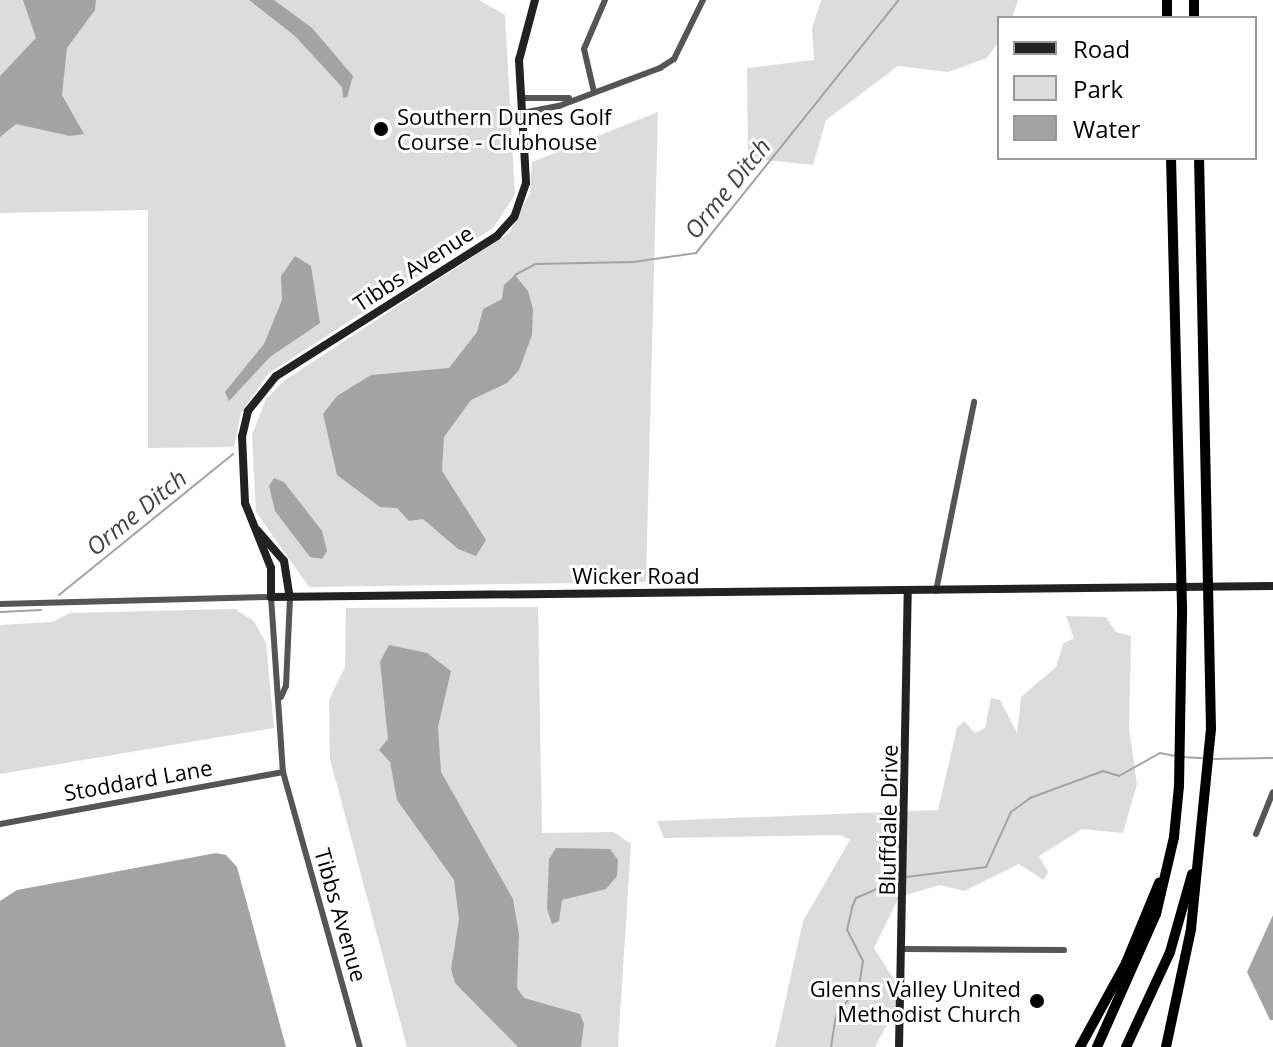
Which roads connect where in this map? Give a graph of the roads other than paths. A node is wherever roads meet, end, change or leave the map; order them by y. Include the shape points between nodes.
1 (535, 0) edge
2 (605, 0) edge
3 (703, 0) edge
4 (594, 92) junction
5 (521, 98) junction
6 (573, 98) junction
7 (522, 113) junction
8 (1171, 160) edge
9 (1199, 160) edge
10 (974, 402) dead end
11 (253, 526) junction
12 (1273, 586) edge
13 (936, 591) junction
14 (908, 592) junction
15 (271, 597) junction
16 (290, 597) junction
17 (0, 604) edge
18 (281, 697) junction
19 (283, 772) junction
20 (1273, 792) edge
21 (1206, 808) junction
22 (0, 824) edge
23 (1256, 834) dead end
24 (1170, 855) junction
25 (905, 949) junction
26 (1064, 950) dead end
27 (360, 1047) edge
28 (899, 1047) edge
29 (1080, 1047) edge
30 (1097, 1047) edge
31 (1126, 1047) edge
32 (1166, 1047) edge

1 - 5 street, Tibbs Avenue via 519,60
2 - 4 street via 584,49
3 - 4 street via 674,59
4 - 6 street
5 - 6 street
5 - 7 street, Tibbs Avenue
6 - 7 street
7 - 11 street, Tibbs Avenue via 526,183 506,228 276,376 260,392 242,436 245,503
8 - 24 highway via 1183,725
9 - 21 highway via 1211,573
10 - 13 street
11 - 15 street, Tibbs Avenue via 271,568
11 - 16 street, Tibbs Avenue via 284,561
12 - 13 street, Wicker Road
13 - 14 street, Wicker Road
14 - 16 street, Wicker Road
14 - 25 street, Bluffdale Drive
15 - 16 street, Wicker Road
15 - 17 street, Wicker Road
15 - 18 street, Tibbs Avenue
16 - 18 street, Tibbs Avenue
18 - 19 street, Tibbs Avenue
19 - 22 street, Stoddard Lane
19 - 27 street, Tibbs Avenue
20 - 23 street
21 - 31 highway via 1170,952
21 - 32 highway via 1191,929
24 - 29 highway via 1126,963
24 - 30 highway via 1147,942
25 - 26 street
25 - 28 street, Bluffdale Drive

